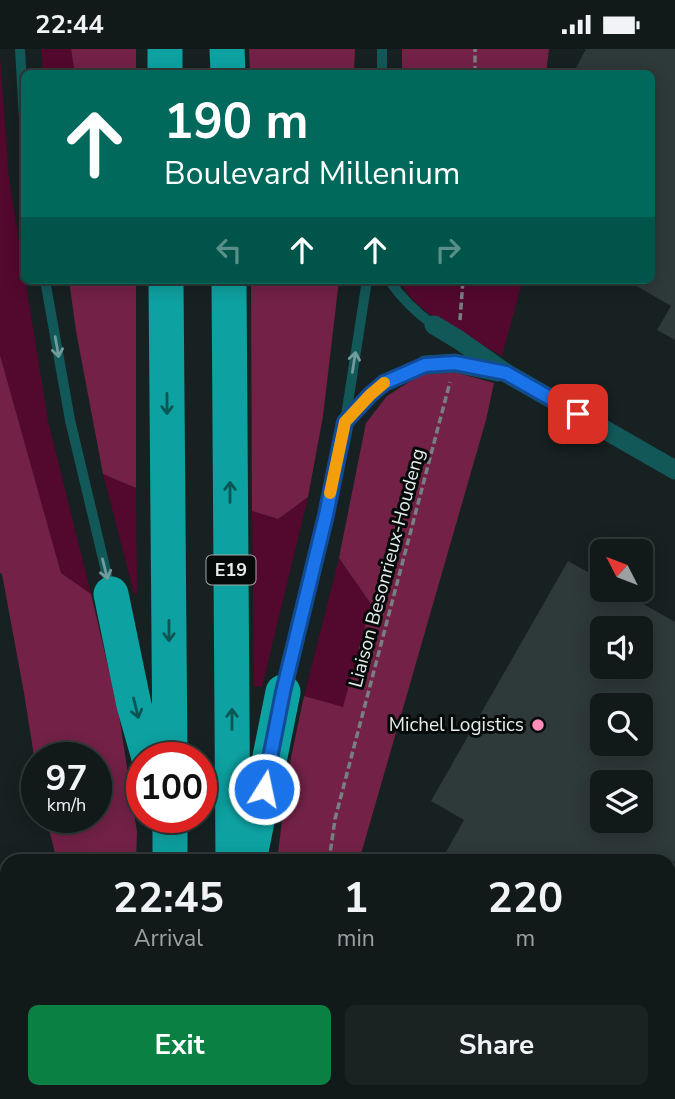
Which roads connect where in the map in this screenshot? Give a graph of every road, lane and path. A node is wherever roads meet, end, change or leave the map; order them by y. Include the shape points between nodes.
1 (20, 49) edge
2 (165, 49) edge
3 (227, 49) edge
4 (382, 49) edge
5 (475, 49) edge
6 (21, 70) edge
7 (165, 70) edge
8 (228, 70) edge
9 (382, 70) edge
10 (475, 70) edge
11 (46, 284) edge
12 (166, 284) edge
13 (229, 284) edge
14 (366, 284) edge
15 (392, 284) edge
16 (463, 284) edge
17 (433, 325) joint
18 (459, 340) junction
19 (455, 363) junction
20 (425, 365) joint
21 (506, 373) junction
22 (345, 422) junction
23 (675, 470) edge
24 (111, 594) joint
25 (283, 692) joint
26 (144, 742) edge
27 (170, 742) edge
28 (233, 854) edge
29 (250, 854) edge
30 (331, 854) edge

1 - 6 lane
2 - 7 highway
3 - 8 highway
4 - 9 lane
5 - 10 path
11 -> 24 lane via 69,420
12 -> 27 highway
28 -> 13 highway, E19
22 -> 14 lane
15 - 17 lane via 417,314
16 - 18 path
17 - 18 street
18 - 21 street
19 - 20 street
19 - 21 street
19 - 30 path, Liaison Besonrieux-Houdeng via 335,819
20 - 22 lane via 384,383
21 - 23 street
22 - 25 lane
24 -> 26 highway
25 - 29 highway

